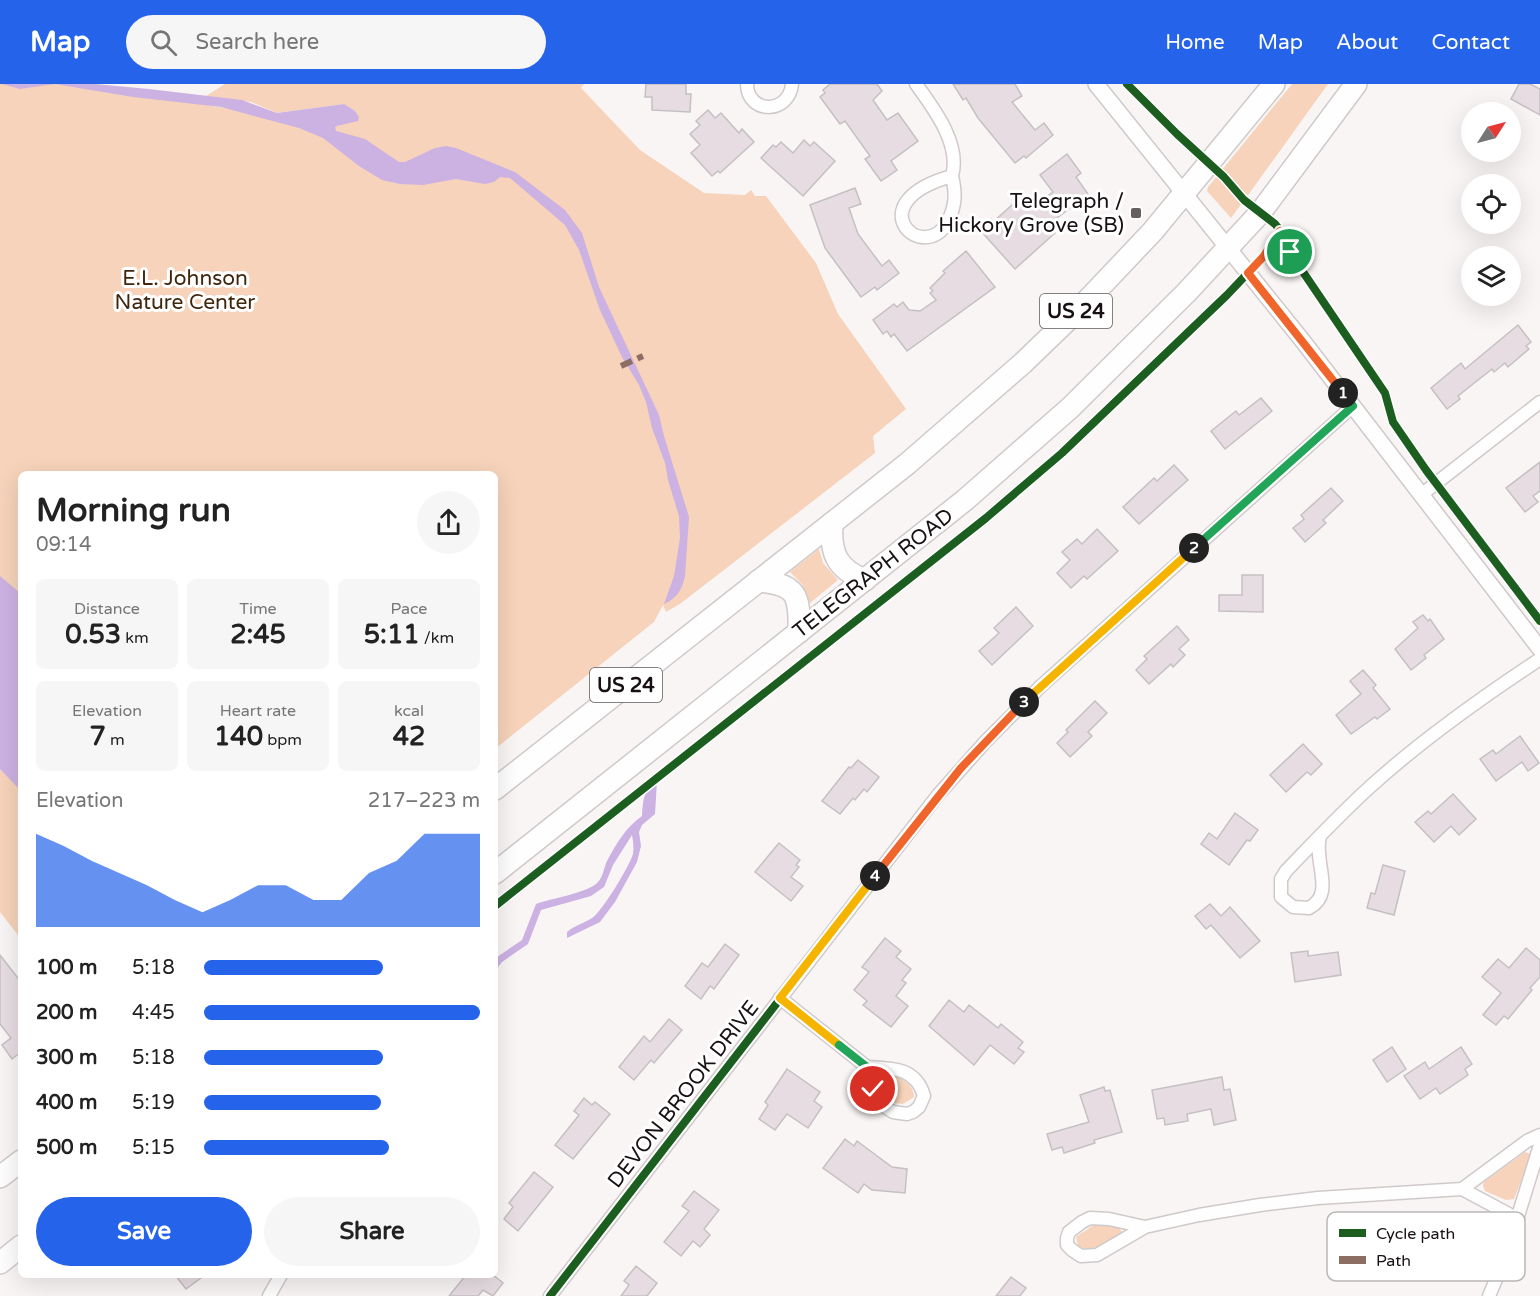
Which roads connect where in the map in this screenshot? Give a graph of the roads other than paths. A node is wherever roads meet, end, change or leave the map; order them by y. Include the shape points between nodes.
1 (747, 84) edge
2 (792, 84) edge
3 (916, 84) edge
4 (1096, 84) edge
5 (1274, 84) edge
6 (1356, 84) edge
7 (952, 176) junction
8 (1185, 195) junction
9 (1229, 248) junction
10 (1540, 402) edge
11 (1353, 406) junction
12 (1421, 495) junction
13 (832, 523) junction
14 (865, 580) junction
15 (758, 581) junction
16 (799, 632) junction
17 (1540, 649) edge
18 (1540, 659) edge
19 (498, 787) edge
20 (1320, 836) junction
21 (498, 871) edge
22 (780, 998) junction
23 (867, 1067) junction
24 (1540, 1135) edge
25 (1540, 1145) edge
26 (18, 1163) edge
27 (0, 1177) edge
28 (1462, 1189) junction
29 (1505, 1212) edge
30 (1520, 1212) edge
31 (1145, 1227) junction
32 (18, 1248) edge
33 (0, 1263) edge
34 (279, 1278) edge
35 (1496, 1281) edge
36 (269, 1296) edge
37 (550, 1296) edge
38 (1489, 1296) edge

1 - 2 street via 755,102 769,107 788,98
3 - 7 street via 946,133 954,154
4 - 8 street
5 - 8 highway, US 24
6 - 9 highway, US 24 via 1260,213
7 - 7 street via 907,199 902,217 910,233 928,237 941,231 955,205
8 - 9 street
8 - 13 highway, US 24 via 1023,363 928,447
9 - 11 street
9 - 14 highway, TELEGRAPH ROAD / US 24 via 1070,408 983,485
10 - 12 street
11 - 12 street
11 - 22 street, DEVON BROOK DRIVE via 1041,686 986,741 938,795
12 - 17 street
13 - 14 highway via 832,548 837,559 844,569
13 - 15 highway, US 24
14 - 16 highway, TELEGRAPH ROAD / US 24
15 - 16 highway via 788,588 799,612
15 - 19 highway, US 24
16 - 21 highway, TELEGRAPH ROAD / US 24
18 - 20 street via 1411,752
20 - 20 street via 1281,879 1281,897 1293,907 1309,908 1323,892
22 - 23 street
22 - 37 street, DEVON BROOK DRIVE
23 - 23 street via 873,1089 885,1107 900,1114 919,1107 924,1096 912,1077 896,1070
24 - 28 street
25 - 30 street
26 - 27 highway
28 - 29 street
28 - 31 street via 1318,1198
31 - 31 street via 1097,1255 1082,1256 1067,1245 1069,1232 1090,1218
32 - 33 highway
34 - 36 street
35 - 38 street

